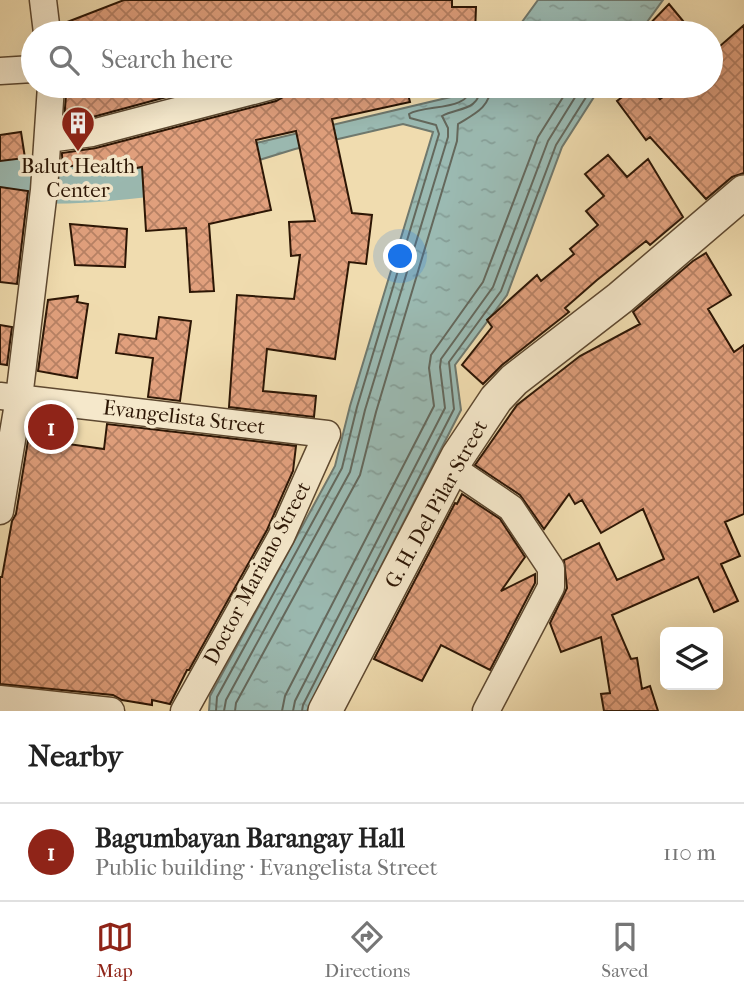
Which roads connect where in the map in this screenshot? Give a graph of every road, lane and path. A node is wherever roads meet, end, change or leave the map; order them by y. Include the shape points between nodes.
1 (43, 0) edge
2 (46, 21) edge
3 (21, 70) edge
4 (0, 71) edge
5 (50, 98) edge
6 (226, 98) edge
7 (48, 139) junction
8 (744, 192) edge
9 (9, 397) edge
10 (327, 434) joint
11 (452, 468) junction
12 (0, 511) edge
13 (0, 699) edge
14 (111, 711) edge
15 (184, 711) edge
16 (325, 711) edge
17 (486, 711) edge

1 - 2 street
3 - 4 street
5 - 7 street
6 - 7 street via 92,133
7 - 9 street
8 - 11 street, G. H. Del Pilar Street via 620,298 514,380 478,424
9 - 10 street, Evangelista Street
9 - 12 street
10 - 15 street, Doctor Mariano Street via 281,537
11 - 16 street, G. H. Del Pilar Street
11 - 17 street via 511,508 553,575 551,587
13 - 14 street

